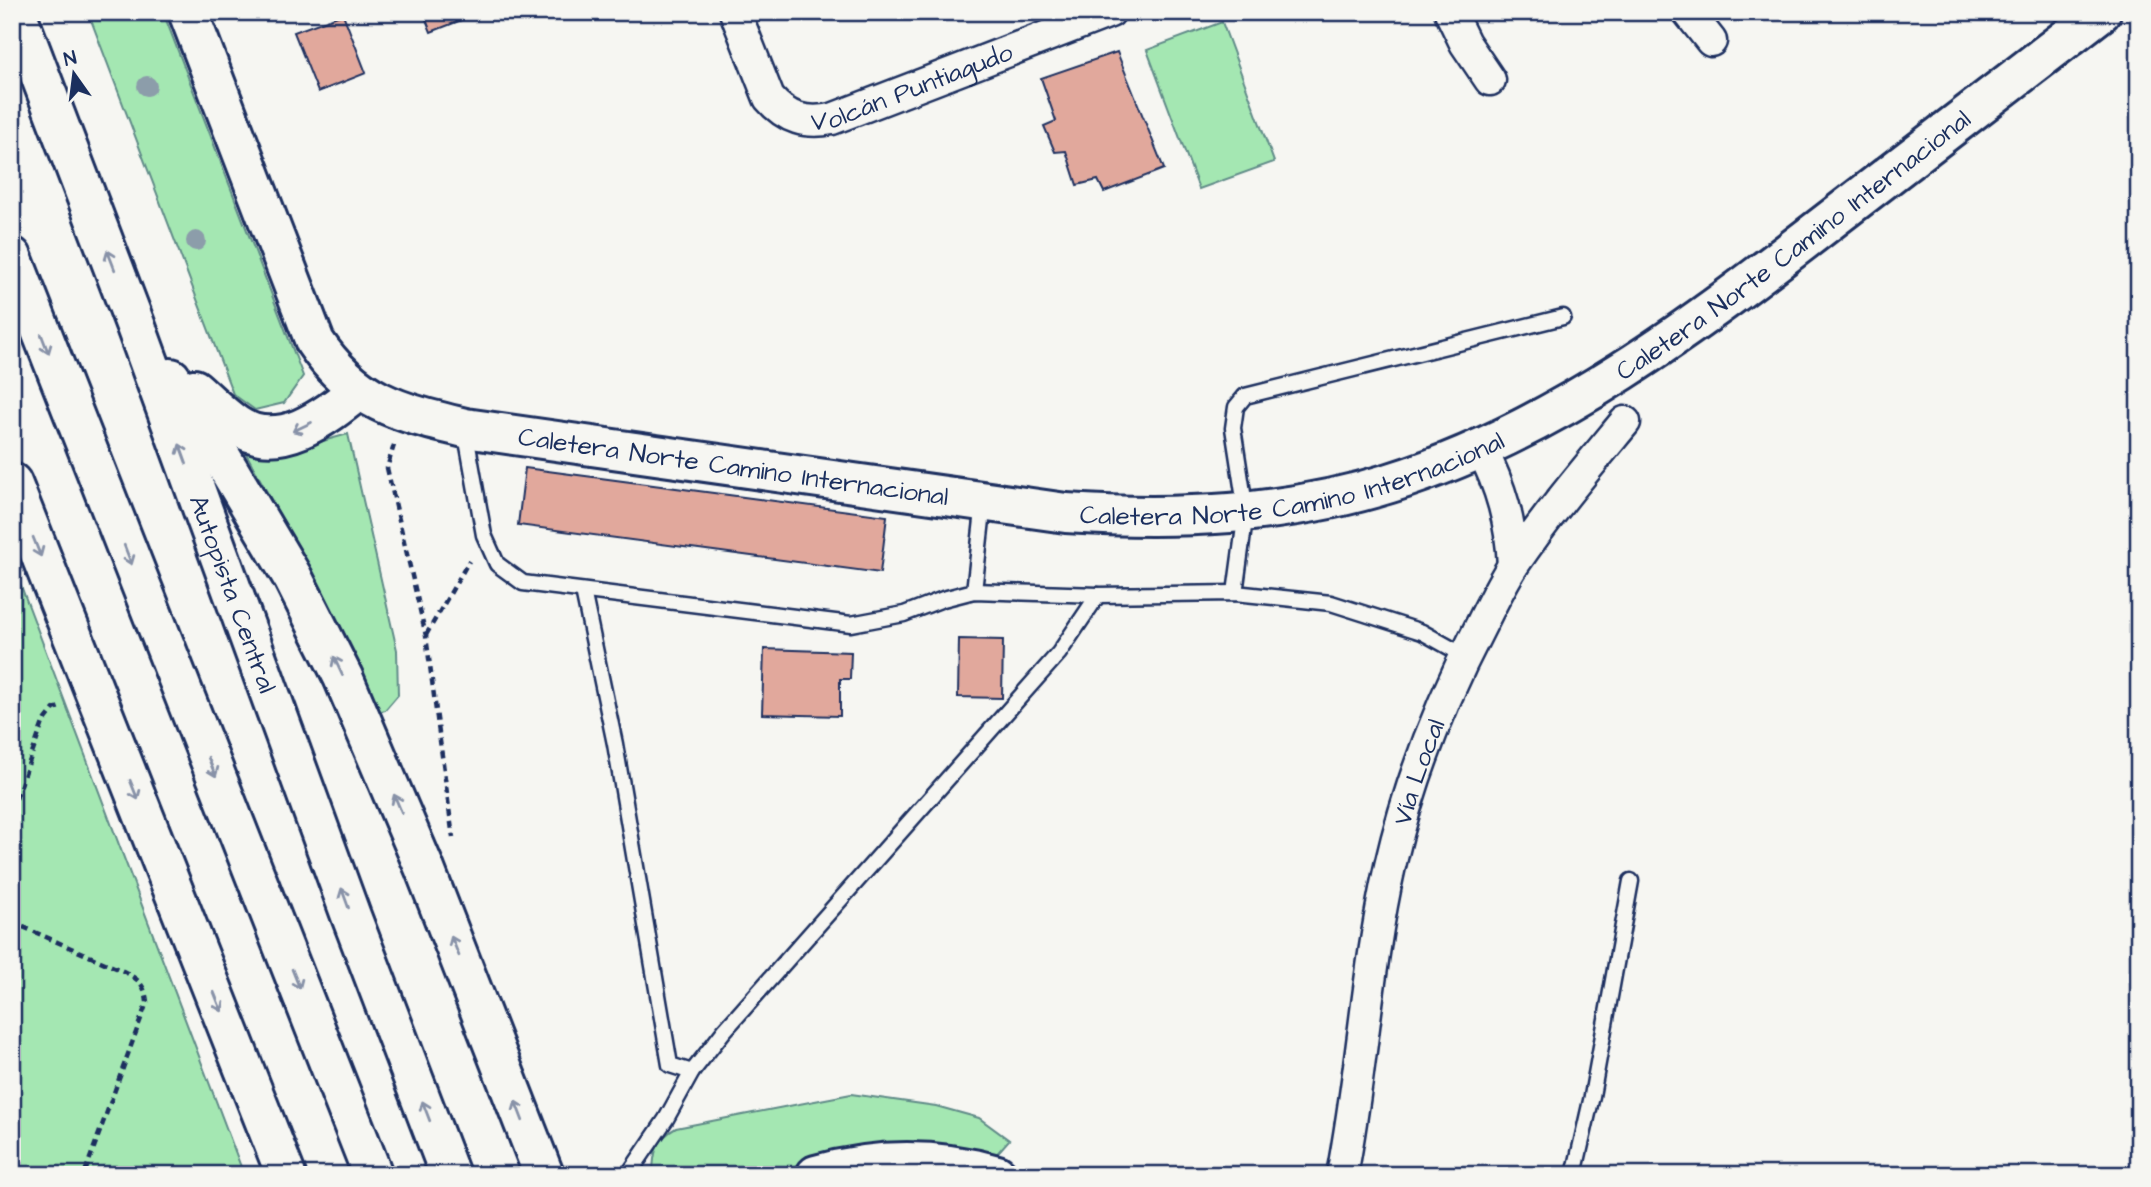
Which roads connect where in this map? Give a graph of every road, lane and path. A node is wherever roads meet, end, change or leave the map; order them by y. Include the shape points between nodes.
1 (16, 12) edge
2 (188, 12) edge
3 (735, 12) edge
4 (1110, 12) edge
5 (1451, 12) edge
6 (1688, 12) edge
7 (2101, 12) edge
8 (1711, 41) dead end
9 (1490, 80) dead end
10 (12, 257) edge
11 (1563, 317) dead end
12 (135, 324) junction
13 (359, 390) junction
14 (415, 416) junction
15 (1625, 422) dead end
16 (465, 428) junction
17 (1480, 448) junction
18 (12, 483) edge
19 (984, 502) junction
20 (1246, 512) junction
21 (484, 535) junction
22 (1513, 565) junction
23 (583, 591) junction
24 (974, 591) junction
25 (1235, 593) junction
26 (1098, 595) junction
27 (426, 636) junction
28 (1465, 656) junction
29 (65, 705) dead end
30 (12, 810) edge
31 (454, 846) dead end
32 (1631, 881) dead end
33 (12, 922) edge
34 (692, 1072) junction
35 (84, 1175) edge
36 (286, 1175) edge
37 (373, 1175) edge
38 (450, 1175) edge
39 (544, 1175) edge
40 (628, 1175) edge
41 (816, 1175) edge
42 (997, 1175) edge
43 (1342, 1175) edge
44 (1574, 1175) edge

12 -> 1 main road, Autopista Central
2 - 13 main road, Caletera Norte Camino Internacional via 315,342
3 - 4 street, Volcán Puntiagudo via 769,98 790,116 818,122
5 - 9 street
6 - 8 street
7 - 17 main road, Caletera Norte Camino Internacional via 1689,327 1573,402
10 -> 37 main road
11 - 20 lane via 1245,396 1236,407 1233,428
13 -> 12 main road via 290,433 252,433 229,420 192,387
38 -> 12 main road, Autopista Central
39 -> 12 main road via 424,867 319,626 273,541
13 - 14 main road, Caletera Norte Camino Internacional
14 - 16 main road, Caletera Norte Camino Internacional
14 - 27 path via 392,447 387,468
15 - 22 street, Vía Local
16 - 19 main road, Caletera Norte Camino Internacional
16 - 21 lane
17 - 20 main road, Caletera Norte Camino Internacional via 1357,492
17 - 22 street via 1504,502
18 -> 36 main road
19 - 20 main road, Caletera Norte Camino Internacional via 1111,516
19 - 24 lane
20 - 25 lane
21 - 23 lane via 497,564 523,583
21 - 27 path
22 - 28 street, Vía Local
23 - 24 lane via 851,624 904,614
23 - 34 lane via 615,744 670,1065
24 - 26 lane
25 - 26 lane
25 - 28 lane via 1331,603 1422,632
26 - 34 lane via 1059,653
27 - 31 path
28 - 43 street, Vía Local via 1423,753 1390,866
29 - 30 path via 46,716
32 - 44 lane
33 - 35 path via 123,971 145,989 147,1002
34 - 40 lane
41 - 42 main road via 904,1161 938,1162

